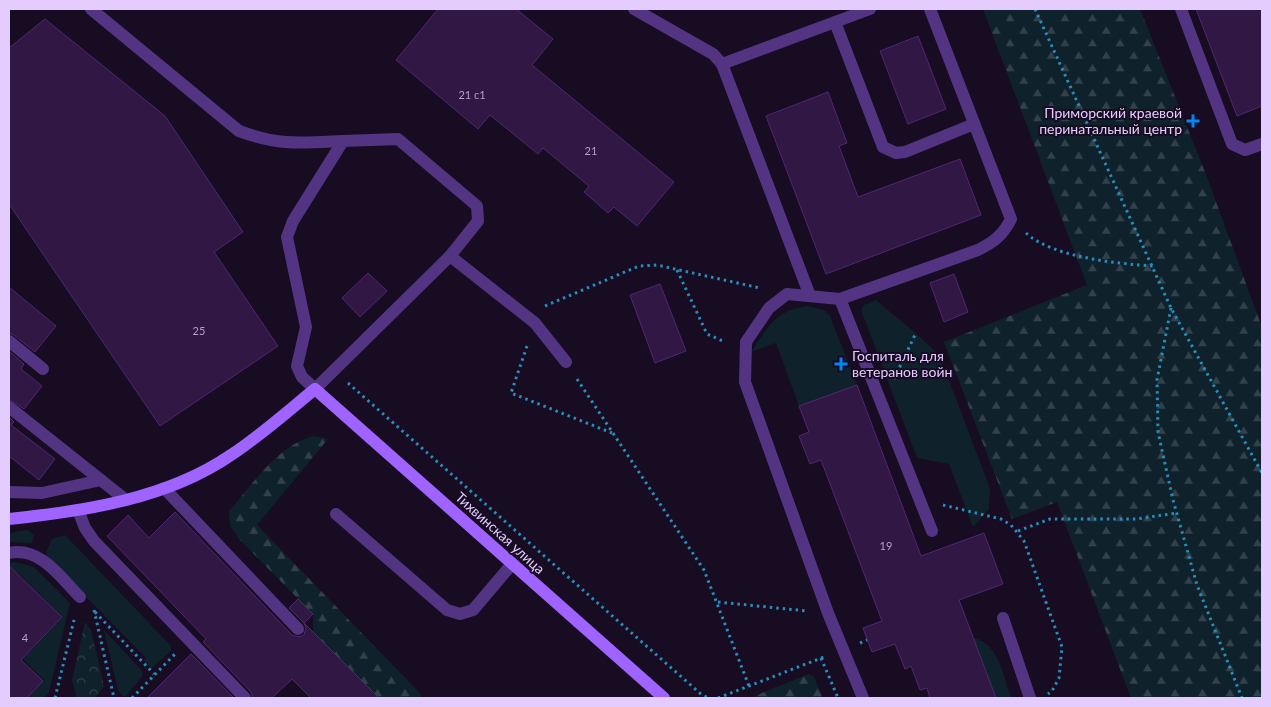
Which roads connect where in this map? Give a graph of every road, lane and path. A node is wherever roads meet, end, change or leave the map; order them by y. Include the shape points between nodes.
1 (91, 9) edge
2 (634, 9) edge
3 (870, 9) edge
4 (930, 9) edge
5 (1035, 9) edge
6 (1180, 9) edge
7 (835, 22) junction
8 (722, 64) junction
9 (974, 124) junction
10 (343, 141) junction
11 (1262, 144) edge
12 (1010, 219) junction
13 (450, 256) junction
14 (1154, 266) junction
15 (677, 270) junction
16 (787, 294) junction
17 (810, 296) junction
18 (840, 299) junction
19 (1171, 308) junction
20 (530, 319) junction
21 (915, 335) dead end
22 (9, 341) edge
23 (746, 342) junction
24 (566, 362) joint
25 (43, 369) dead end
26 (334, 371) junction
27 (316, 389) junction
28 (882, 404) junction
29 (9, 407) edge
30 (613, 433) junction
31 (1262, 474) edge
32 (102, 480) junction
33 (164, 488) junction
34 (9, 492) edge
35 (126, 500) junction
36 (920, 501) junction
37 (78, 510) junction
38 (1176, 513) junction
39 (336, 514) dead end
40 (9, 519) edge
41 (932, 531) dead end
42 (1018, 531) junction
43 (9, 553) edge
44 (512, 564) junction
45 (80, 597) junction
46 (718, 602) junction
47 (95, 611) junction
48 (828, 613) junction
49 (1003, 618) dead end
50 (298, 629) dead end
51 (867, 640) dead end
52 (842, 650) junction
53 (821, 658) junction
54 (161, 668) dead end
55 (154, 674) junction
56 (749, 686) junction
57 (55, 698) edge
58 (114, 698) edge
59 (132, 698) edge
60 (245, 698) edge
61 (664, 698) edge
62 (709, 698) edge
63 (718, 698) edge
64 (838, 698) edge
65 (863, 698) edge
66 (1030, 698) edge
67 (1042, 698) edge
68 (1242, 698) edge

1 - 10 lane via 239,131 286,143
2 - 8 lane via 700,46
3 - 7 lane
4 - 9 lane
5 - 14 path
6 - 11 lane via 1232,144 1245,150
7 - 8 lane
7 - 9 lane via 883,148 896,153 905,152
8 - 17 lane
9 - 12 lane
10 - 13 lane via 398,139 477,206 478,221
10 - 27 lane via 293,221 287,237 306,327 297,366 302,377
12 - 14 path via 1033,239 1060,250 1127,264
12 - 18 lane via 994,242 978,250
13 - 20 lane
13 - 26 lane
14 - 19 path
15 - 16 path
15 - 20 path via 657,265 639,266
15 - 23 path via 707,334 722,342
16 - 17 lane
16 - 23 lane via 769,308
17 - 18 lane
18 - 28 lane
19 - 31 path
19 - 38 path via 1157,380 1156,416
20 - 24 lane
20 - 30 path via 511,393
21 - 28 path
22 - 25 lane
23 - 48 lane via 745,382
24 - 30 path
26 - 27 lane
26 - 62 path via 702,696
27 - 33 street via 231,456
27 - 44 street, Тихвинская улица
28 - 36 lane
29 - 32 lane
30 - 46 path via 704,570
32 - 34 lane via 42,493
32 - 35 lane
33 - 35 street
33 - 50 lane
35 - 37 street
36 - 41 lane
36 - 42 path via 986,514 1002,519
37 - 40 street
37 - 60 lane via 94,541
38 - 42 path via 1136,519 1050,519
38 - 68 path via 1197,585
39 - 44 lane via 447,610 460,614 474,610
42 - 67 path via 1062,647 1059,678 1052,691
43 - 45 lane via 38,556
44 - 61 street, Тихвинская улица
45 - 47 path
45 - 57 path
46 - 48 path
46 - 56 path
47 - 55 path
47 - 58 path
48 - 52 lane
49 - 66 lane
51 - 52 path
52 - 53 path
52 - 65 lane
53 - 56 path
53 - 64 path
54 - 55 path
55 - 59 path
56 - 63 path

